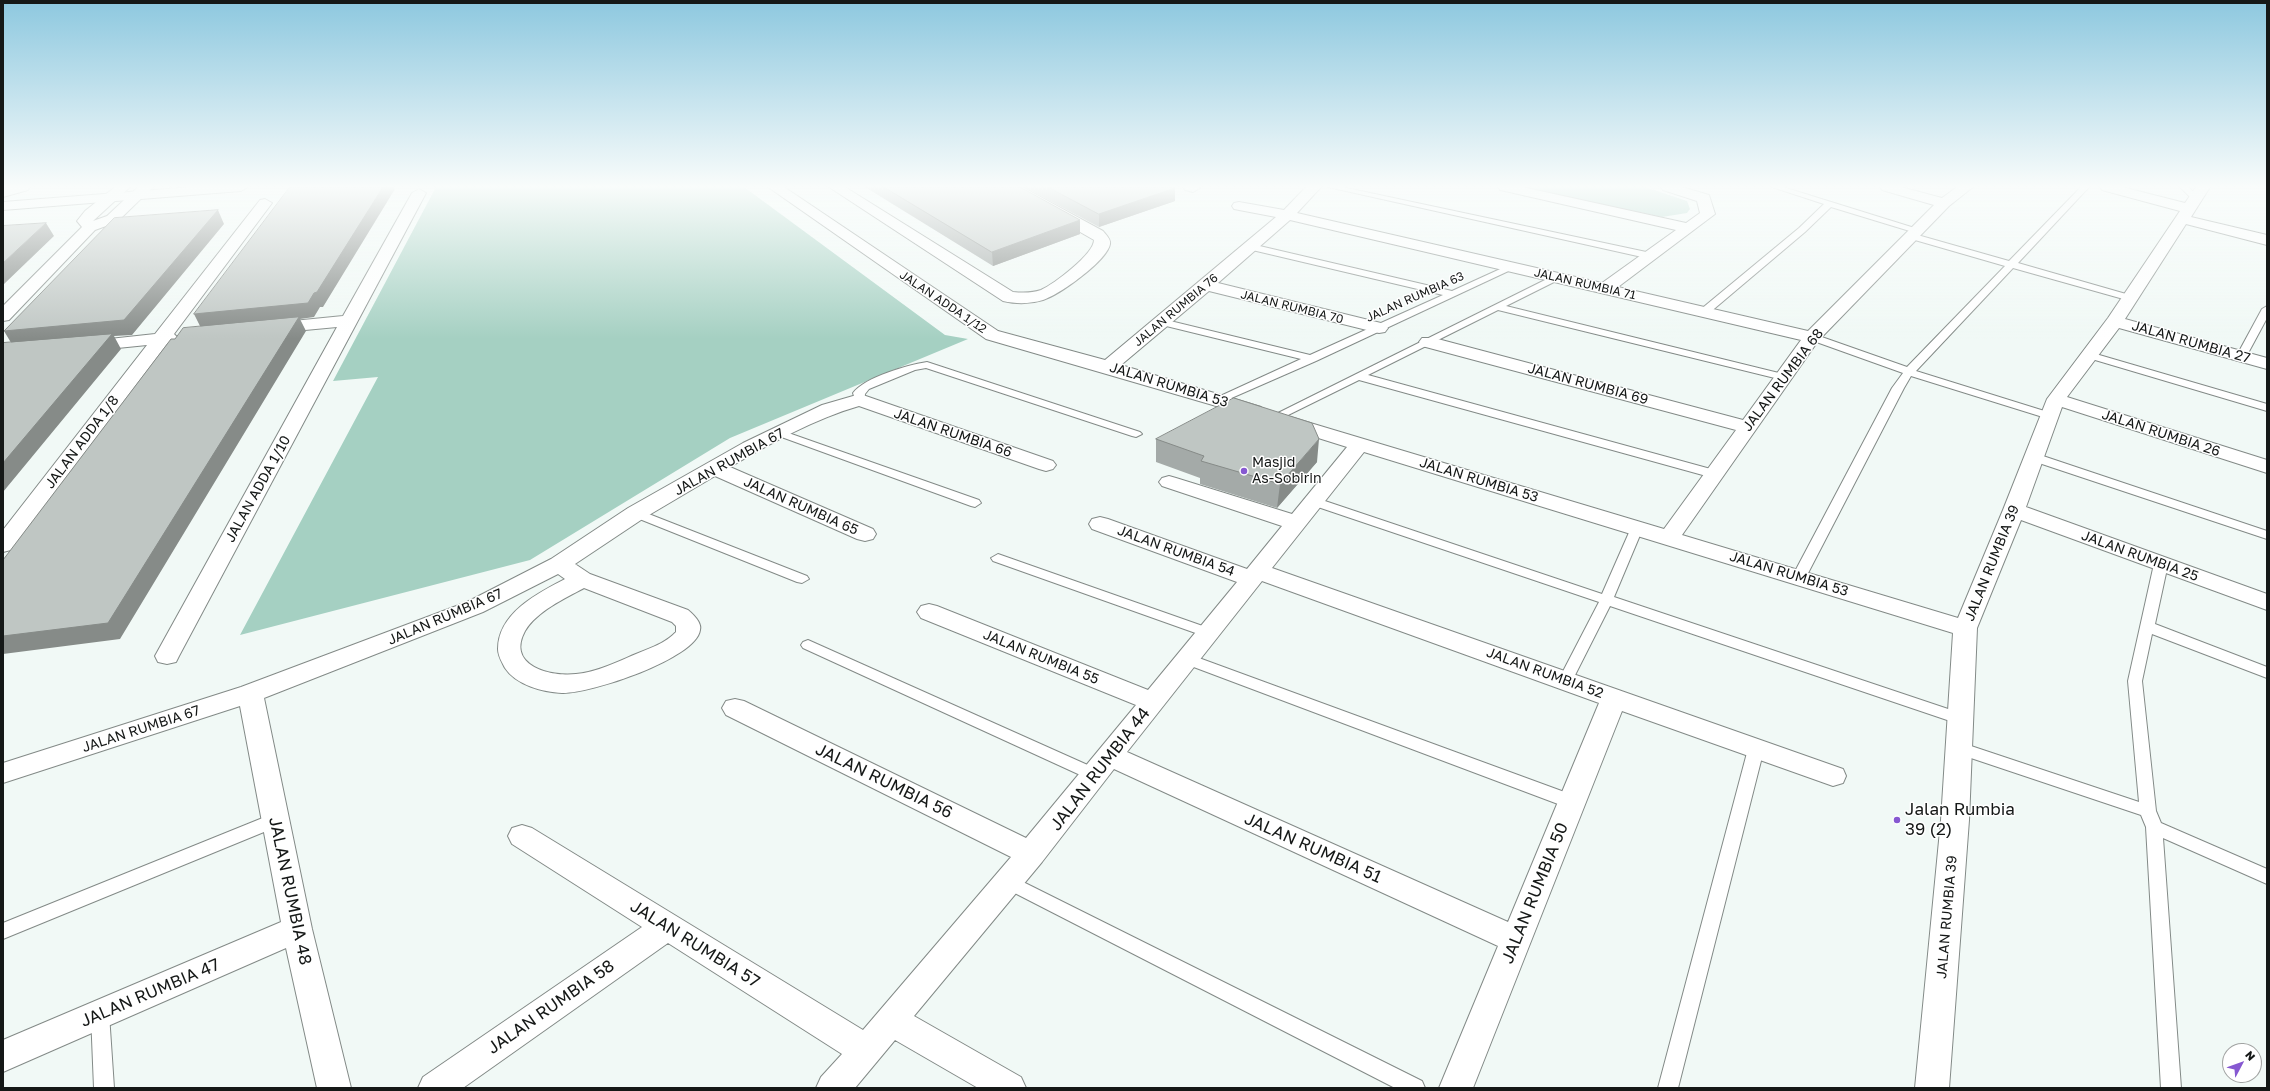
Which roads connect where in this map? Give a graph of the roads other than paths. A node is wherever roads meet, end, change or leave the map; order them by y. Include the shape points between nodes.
1 (79, 238) edge
2 (238, 238) edge
3 (395, 238) edge
4 (850, 238) edge
5 (916, 238) edge
6 (1101, 238) edge
7 (1261, 238) edge
8 (1386, 238) edge
9 (1567, 238) edge
10 (1676, 238) edge
11 (1793, 238) edge
12 (1909, 238) edge
13 (1930, 238) edge
14 (2035, 238) edge
15 (2167, 238) edge
16 (1251, 247) junction
17 (1651, 256) junction
18 (2010, 263) junction
19 (1512, 267) junction
20 (1556, 278) junction
21 (1204, 285) junction
22 (1605, 289) junction
23 (1453, 294) junction
24 (2130, 298) junction
25 (1498, 307) junction
26 (2267, 309) edge
27 (1704, 312) junction
28 (3, 316) edge
29 (350, 321) junction
30 (2115, 321) junction
31 (1162, 322) junction
32 (1379, 328) junction
33 (255, 330) edge
34 (992, 335) joint
35 (184, 337) edge
36 (1812, 337) junction
37 (161, 339) junction
38 (1428, 342) junction
39 (74, 347) edge
40 (2089, 355) junction
41 (2241, 357) junction
42 (1312, 358) junction
43 (2267, 364) edge
44 (1108, 367) junction
45 (1909, 372) junction
46 (1358, 376) junction
47 (1783, 377) junction
48 (860, 400) junction
49 (1220, 400) junction
50 (2053, 408) junction
51 (2267, 408) edge
52 (1274, 418) junction
53 (1747, 427) junction
54 (780, 433) junction
55 (1136, 434) dead end
56 (1360, 444) junction
57 (2034, 457) junction
58 (1046, 465) dead end
59 (2267, 467) edge
60 (715, 468) junction
61 (1714, 474) junction
62 (1169, 482) dead end
63 (1313, 501) junction
64 (976, 503) dead end
65 (2014, 510) junction
66 (636, 513) junction
67 (1296, 522) junction
68 (1100, 524) dead end
69 (1638, 528) junction
70 (865, 534) dead end
71 (2267, 536) edge
72 (1669, 538) junction
73 (3, 545) edge
74 (998, 558) dead end
75 (559, 564) junction
76 (2161, 564) junction
77 (1254, 575) junction
78 (1799, 577) junction
79 (582, 579) junction
80 (802, 579) dead end
81 (1606, 601) junction
82 (2267, 602) edge
83 (929, 612) dead end
84 (2148, 627) junction
85 (1965, 628) junction
86 (1209, 633) junction
87 (808, 645) dead end
88 (167, 656) dead end
89 (1188, 659) junction
90 (2267, 674) edge
91 (1565, 681) junction
92 (250, 694) junction
93 (1614, 698) junction
94 (1152, 702) junction
95 (735, 708) dead end
96 (1961, 719) junction
97 (1756, 748) junction
98 (1959, 748) junction
99 (1102, 765) junction
100 (3, 774) edge
101 (1833, 776) dead end
102 (1572, 802) junction
103 (2148, 811) junction
104 (275, 820) junction
105 (2154, 827) junction
106 (522, 836) dead end
107 (1032, 854) junction
108 (2267, 877) edge
109 (1009, 882) junction
110 (666, 926) junction
111 (297, 929) junction
112 (3, 931) edge
113 (1516, 940) junction
114 (100, 1014) junction
115 (891, 1020) junction
116 (867, 1051) junction
117 (3, 1056) edge
118 (104, 1088) edge
119 (334, 1088) edge
120 (435, 1088) edge
121 (834, 1088) edge
122 (1009, 1088) edge
123 (1415, 1088) edge
124 (1456, 1088) edge
125 (1668, 1088) edge
126 (1932, 1088) edge
127 (2171, 1088) edge

1 - 28 street
2 - 37 street, JALAN ADDA 1/8
3 - 29 street, JALAN ADDA 1/10
4 - 34 street, JALAN ADDA 1/12
5 - 6 street via 1009,297 1024,300 1037,298 1054,290 1098,252 1102,245
7 - 16 street, JALAN RUMBIA 76
8 - 19 street, JALAN RUMBIA 71
9 - 17 lane
10 - 17 street
11 - 27 lane
12 - 36 street, JALAN RUMBIA 68
13 - 18 lane
14 - 18 lane
15 - 24 street, JALAN RUMBIA 39
16 - 21 street, JALAN RUMBIA 76
16 - 23 lane
17 - 22 street
18 - 24 lane
18 - 45 lane
19 - 20 street, JALAN RUMBIA 71
19 - 23 lane, JALAN RUMBIA 63
20 - 22 street, JALAN RUMBIA 71
20 - 25 lane
21 - 31 street, JALAN RUMBIA 76
21 - 32 street, JALAN RUMBIA 70
22 - 27 street, JALAN RUMBIA 71
23 - 32 lane, JALAN RUMBIA 63
24 - 30 street, JALAN RUMBIA 39
25 - 38 lane
25 - 47 lane
26 - 41 lane
27 - 36 street, JALAN RUMBIA 71
29 - 33 street
29 - 88 street, JALAN ADDA 1/10
30 - 40 street, JALAN RUMBIA 39
30 - 41 street, JALAN RUMBIA 27
31 - 42 lane
31 - 44 street, JALAN RUMBIA 76
32 - 42 lane, JALAN RUMBIA 63
34 - 44 street, JALAN RUMBIA 53
35 - 37 street
36 - 45 lane
36 - 47 street, JALAN RUMBIA 68
37 - 39 street
37 - 73 street, JALAN ADDA 1/8
38 - 46 lane
38 - 53 street, JALAN RUMBIA 69
40 - 50 street, JALAN RUMBIA 39
40 - 51 lane
41 - 43 street, JALAN RUMBIA 27
42 - 49 lane, JALAN RUMBIA 63
44 - 49 street, JALAN RUMBIA 53
45 - 50 lane
45 - 78 lane via 1898,388
46 - 52 lane
46 - 61 lane
47 - 53 street, JALAN RUMBIA 68
48 - 54 street, JALAN RUMBIA 67 via 829,409
48 - 55 lane via 859,393 864,387 913,367 927,365
48 - 58 street, JALAN RUMBIA 66
49 - 52 street, JALAN RUMBIA 53
50 - 57 street, JALAN RUMBIA 39
50 - 59 street, JALAN RUMBIA 26
52 - 56 street, JALAN RUMBIA 53
53 - 61 street, JALAN RUMBIA 68
54 - 60 street, JALAN RUMBIA 67
54 - 64 lane
56 - 63 street, JALAN RUMBIA 44
56 - 69 street, JALAN RUMBIA 53
57 - 65 street, JALAN RUMBIA 39
57 - 71 lane
60 - 66 street, JALAN RUMBIA 67
60 - 70 street, JALAN RUMBIA 65
61 - 72 street, JALAN RUMBIA 68
62 - 67 street
63 - 67 street, JALAN RUMBIA 44
63 - 81 lane
65 - 76 street, JALAN RUMBIA 25
65 - 85 street, JALAN RUMBIA 39
66 - 75 street, JALAN RUMBIA 67
66 - 80 lane
67 - 77 street, JALAN RUMBIA 44
68 - 77 street, JALAN RUMBIA 54
69 - 72 street, JALAN RUMBIA 53
69 - 81 lane
72 - 78 street, JALAN RUMBIA 53
74 - 86 lane
75 - 79 street
75 - 92 street, JALAN RUMBIA 67 via 460,614
76 - 82 street, JALAN RUMBIA 25
76 - 84 lane
77 - 86 street, JALAN RUMBIA 44
77 - 91 street, JALAN RUMBIA 52
78 - 85 street, JALAN RUMBIA 53
79 - 79 street via 534,607 512,631 509,650 512,659 527,676 555,685 588,681 626,668 673,647 686,635 689,628 687,620 680,616
81 - 91 lane
81 - 96 lane
83 - 94 street, JALAN RUMBIA 55
84 - 90 lane
84 - 103 lane via 2135,681
85 - 96 street, JALAN RUMBIA 39
86 - 89 street, JALAN RUMBIA 44
87 - 99 lane
89 - 94 street, JALAN RUMBIA 44
89 - 102 lane
91 - 93 street, JALAN RUMBIA 52
92 - 100 street, JALAN RUMBIA 67
92 - 104 street, JALAN RUMBIA 48
93 - 97 street, JALAN RUMBIA 52
93 - 102 street, JALAN RUMBIA 50
94 - 99 street, JALAN RUMBIA 44
95 - 107 street, JALAN RUMBIA 56
96 - 98 street, JALAN RUMBIA 39
97 - 101 street, JALAN RUMBIA 52
97 - 125 lane
98 - 103 lane
98 - 126 street, JALAN RUMBIA 39
99 - 107 street, JALAN RUMBIA 44
99 - 113 street, JALAN RUMBIA 51
102 - 113 street, JALAN RUMBIA 50
103 - 105 lane
104 - 111 street, JALAN RUMBIA 48
104 - 112 lane
105 - 108 lane
105 - 127 lane
106 - 110 street, JALAN RUMBIA 57
107 - 109 street, JALAN RUMBIA 44
109 - 115 street, JALAN RUMBIA 44
109 - 123 lane
110 - 116 street, JALAN RUMBIA 57
110 - 120 street, JALAN RUMBIA 58
111 - 114 street, JALAN RUMBIA 47
111 - 119 street, JALAN RUMBIA 48
113 - 124 street, JALAN RUMBIA 50
114 - 117 street, JALAN RUMBIA 47
114 - 118 lane
115 - 116 street, JALAN RUMBIA 44
115 - 122 street
116 - 121 street, JALAN RUMBIA 44

